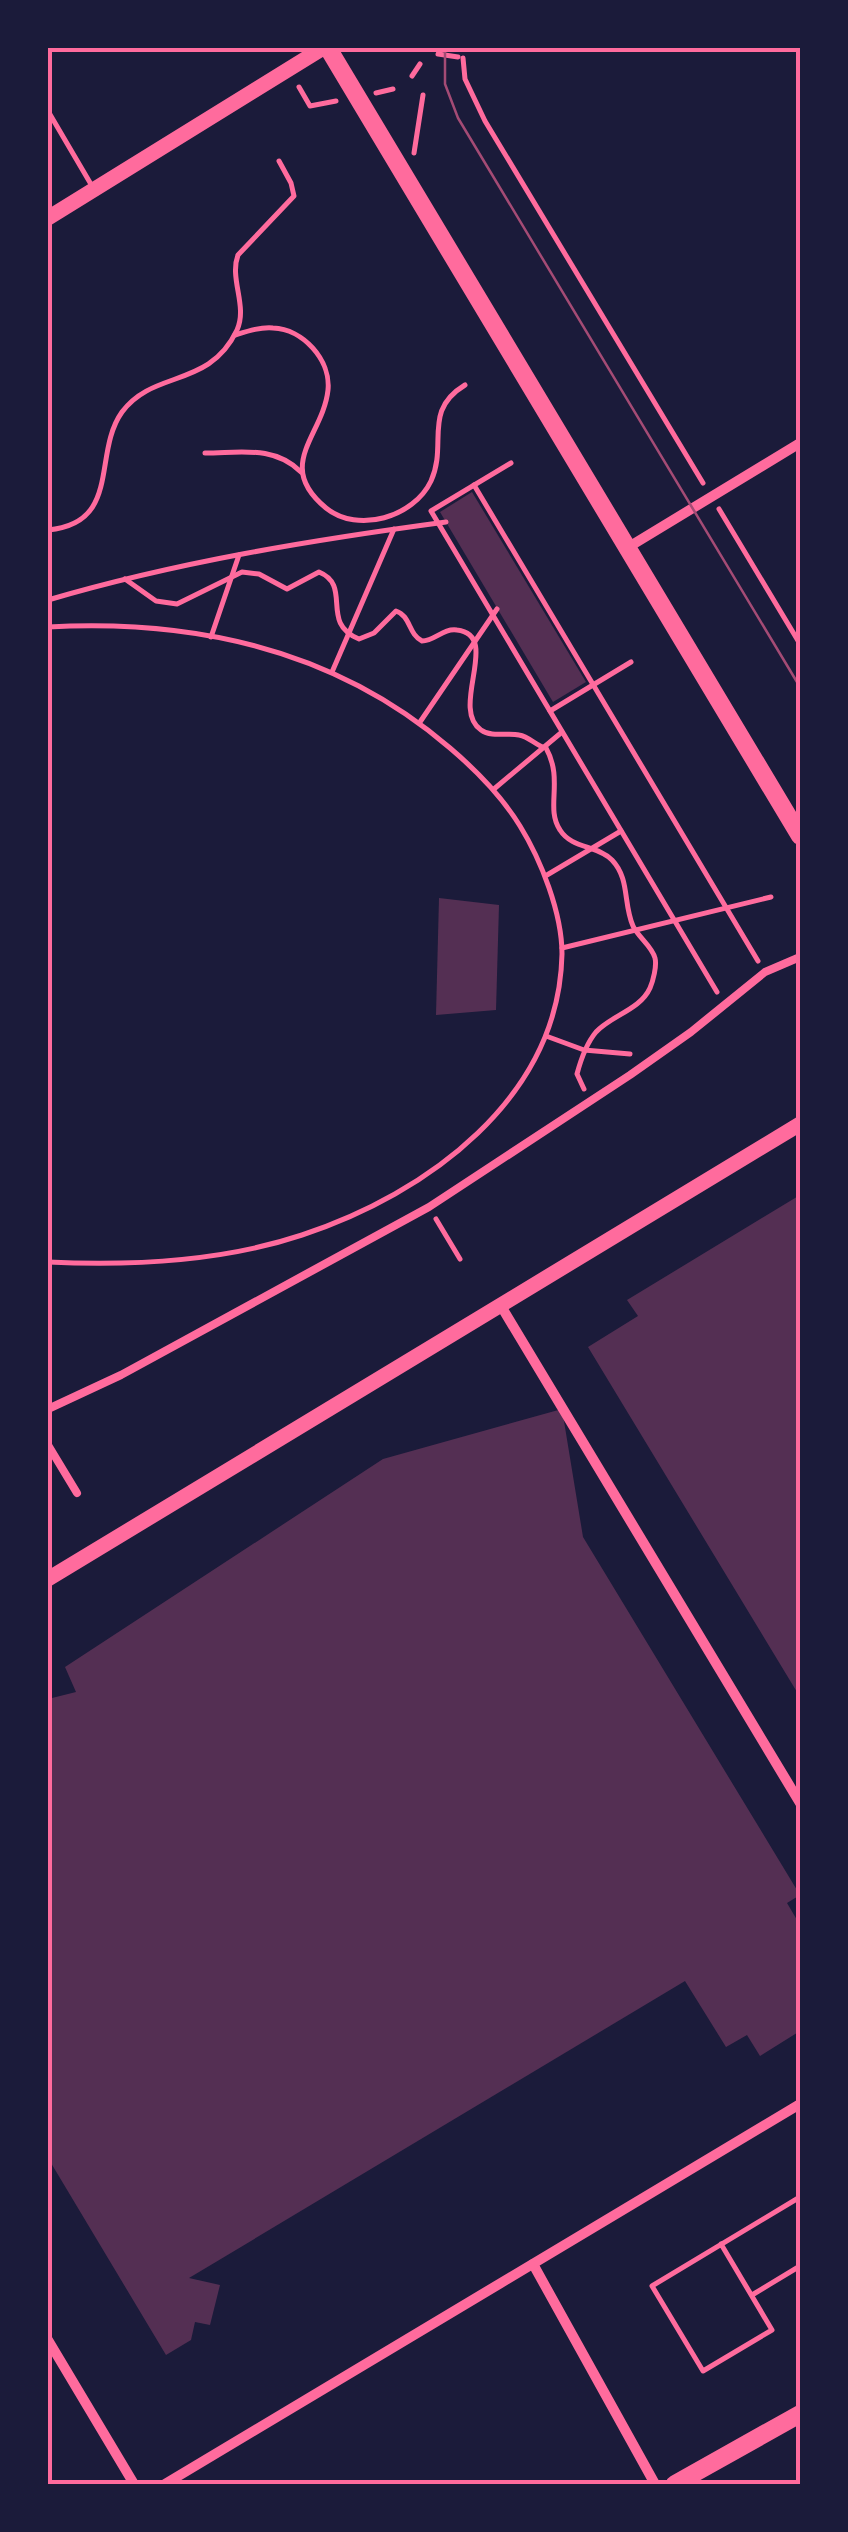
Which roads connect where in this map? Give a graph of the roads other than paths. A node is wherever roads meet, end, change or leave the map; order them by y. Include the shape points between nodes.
1 (326, 48) edge
2 (48, 111) edge
3 (94, 189) junction
4 (48, 218) edge
5 (800, 443) edge
6 (628, 548) junction
7 (800, 836) edge
8 (800, 958) edge
9 (800, 1124) edge
10 (502, 1306) junction
11 (48, 1409) edge
12 (48, 1444) edge
13 (77, 1493) dead end
14 (48, 1579) edge
15 (800, 1802) edge
16 (800, 2104) edge
17 (800, 2197) edge
18 (721, 2244) junction
19 (533, 2264) junction
20 (800, 2266) edge
21 (752, 2296) junction
22 (48, 2340) edge
23 (800, 2414) edge
24 (134, 2484) edge
25 (165, 2484) edge
26 (655, 2484) edge
27 (674, 2484) edge

1 - 3 main road
1 - 6 main road
2 - 3 lane
3 - 4 main road
5 - 6 street
6 - 7 main road
8 - 11 street via 765,972 590,1102 414,1215
9 - 10 main road
10 - 14 main road
10 - 15 street
12 - 13 street
16 - 19 street
17 - 18 lane
18 - 21 lane
18 - 21 lane via 652,2286 704,2371 772,2330
19 - 25 street
19 - 26 street
20 - 21 lane
22 - 24 street
23 - 27 main road

